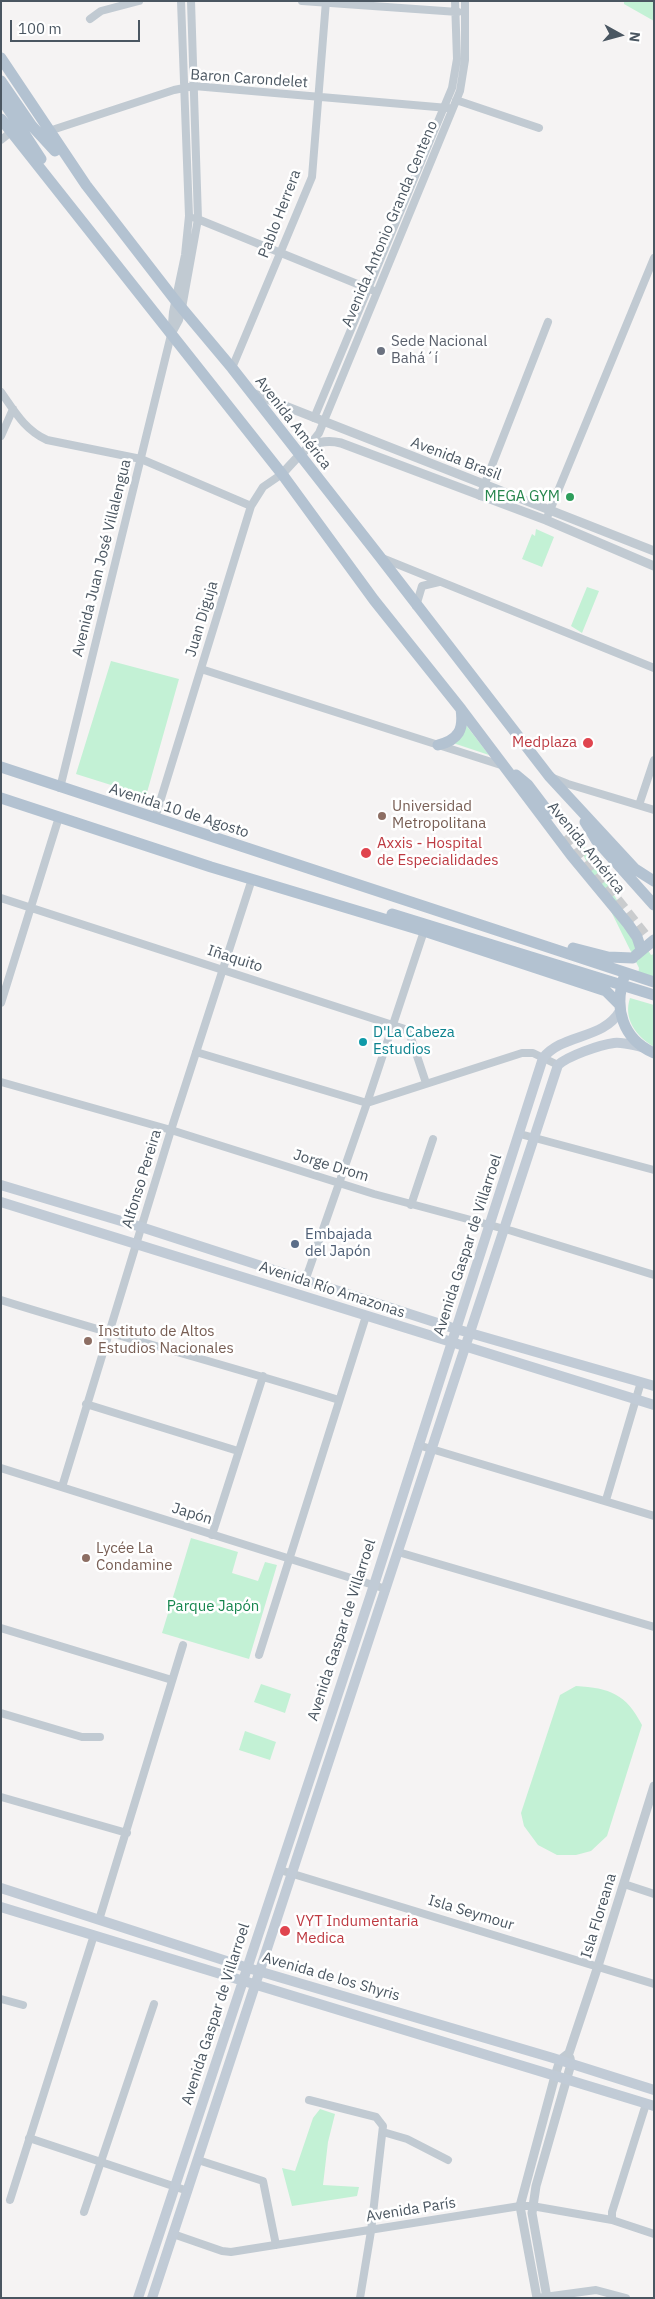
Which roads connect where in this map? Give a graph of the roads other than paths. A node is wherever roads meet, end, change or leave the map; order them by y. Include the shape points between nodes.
1 (139, 1) edge
2 (181, 1) edge
3 (190, 1) edge
4 (302, 1) edge
5 (455, 1) edge
6 (465, 1) edge
7 (326, 2) edge
8 (455, 12) junction
9 (465, 12) junction
10 (90, 19) dead end
11 (1, 58) edge
12 (1, 81) edge
13 (194, 86) junction
14 (185, 88) junction
15 (1, 98) edge
16 (319, 98) junction
17 (455, 104) junction
18 (444, 108) junction
19 (1, 119) edge
20 (539, 128) dead end
21 (22, 129) junction
22 (48, 131) junction
23 (1, 140) edge
24 (86, 185) junction
25 (189, 216) junction
26 (198, 219) junction
27 (281, 253) junction
28 (654, 258) edge
29 (372, 290) junction
30 (178, 304) junction
31 (548, 322) dead end
32 (171, 335) junction
33 (232, 368) junction
34 (1, 392) edge
35 (249, 392) junction
36 (13, 409) junction
37 (314, 418) junction
38 (324, 422) junction
39 (1, 436) edge
40 (303, 452) junction
41 (141, 459) junction
42 (282, 474) junction
43 (484, 484) junction
44 (480, 496) junction
45 (251, 506) junction
46 (550, 510) junction
47 (546, 520) junction
48 (654, 551) edge
49 (380, 556) junction
50 (654, 566) edge
51 (439, 582) junction
52 (416, 606) junction
53 (654, 668) edge
54 (201, 669) junction
55 (462, 709) junction
56 (438, 745) junction
57 (654, 760) edge
58 (505, 766) junction
59 (1, 767) edge
60 (549, 776) junction
61 (60, 788) junction
62 (1, 798) edge
63 (571, 799) junction
64 (639, 805) junction
65 (654, 810) edge
66 (59, 817) junction
67 (155, 818) junction
68 (566, 836) tunnel mouth
69 (252, 879) junction
70 (654, 881) edge
71 (347, 882) junction
72 (1, 898) edge
73 (336, 905) junction
74 (654, 905) edge
75 (31, 908) junction
76 (424, 931) junction
77 (654, 940) edge
78 (634, 958) junction
79 (222, 970) junction
80 (654, 982) edge
81 (3, 991) edge
82 (654, 995) edge
83 (1, 1003) edge
84 (620, 1004) junction
85 (393, 1024) junction
86 (642, 1047) junction
87 (196, 1052) junction
88 (654, 1053) edge
89 (543, 1058) junction
90 (558, 1065) junction
91 (1, 1082) edge
92 (426, 1083) junction
93 (368, 1103) junction
94 (171, 1130) junction
95 (520, 1134) junction
96 (533, 1137) junction
97 (433, 1139) dead end
98 (654, 1170) edge
99 (339, 1183) junction
100 (1, 1185) edge
101 (1, 1202) edge
102 (411, 1205) junction
103 (141, 1227) junction
104 (490, 1227) junction
105 (503, 1229) junction
106 (136, 1244) junction
107 (654, 1275) edge
108 (305, 1281) junction
109 (1, 1300) edge
110 (366, 1316) junction
111 (456, 1329) junction
112 (108, 1333) junction
113 (470, 1333) junction
114 (451, 1344) junction
115 (465, 1348) junction
116 (263, 1376) junction
117 (641, 1382) junction
118 (654, 1386) edge
119 (339, 1400) junction
120 (636, 1400) junction
121 (86, 1404) junction
122 (654, 1405) edge
123 (418, 1445) junction
124 (431, 1449) junction
125 (238, 1451) junction
126 (1, 1468) edge
127 (62, 1488) junction
128 (606, 1500) junction
129 (654, 1516) edge
130 (212, 1535) junction
131 (398, 1552) junction
132 (288, 1558) junction
133 (374, 1585) junction
134 (386, 1589) junction
135 (654, 1627) edge
136 (1, 1628) edge
137 (183, 1645) dead end
138 (259, 1655) dead end
139 (172, 1680) junction
140 (1, 1713) edge
141 (327, 1726) junction
142 (340, 1729) junction
143 (100, 1737) dead end
144 (654, 1786) edge
145 (1, 1798) edge
146 (651, 1804) edge
147 (127, 1833) junction
148 (280, 1870) junction
149 (292, 1874) junction
150 (624, 1884) junction
151 (1, 1888) edge
152 (654, 1894) edge
153 (1, 1907) edge
154 (99, 1920) junction
155 (94, 1935) junction
156 (598, 1966) junction
157 (248, 1968) junction
158 (260, 1972) junction
159 (243, 1981) junction
160 (654, 1984) edge
161 (256, 1985) junction
162 (1, 1999) edge
163 (154, 2004) dead end
164 (23, 2005) dead end
165 (569, 2053) junction
166 (560, 2060) junction
167 (571, 2064) junction
168 (555, 2076) junction
169 (566, 2080) junction
170 (654, 2090) edge
171 (309, 2100) dead end
172 (650, 2105) edge
173 (383, 2132) junction
174 (29, 2138) junction
175 (198, 2160) junction
176 (448, 2160) dead end
177 (103, 2161) junction
178 (175, 2187) junction
179 (188, 2191) junction
180 (10, 2200) dead end
181 (520, 2206) junction
182 (532, 2206) junction
183 (84, 2212) dead end
184 (612, 2220) junction
185 (371, 2230) junction
186 (173, 2234) junction
187 (654, 2234) edge
188 (276, 2245) junction
189 (543, 2297) edge
190 (138, 2298) edge
191 (152, 2298) edge
192 (360, 2298) edge
193 (626, 2298) edge

1 - 10 street via 101,11
2 - 14 street, Avenida Juan José Villalengua
3 - 13 street, Avenida Juan José Villalengua
4 - 7 street
5 - 8 street, Avenida Antonio Granda Centeno
6 - 9 street, Avenida Antonio Granda Centeno
7 - 8 street
7 - 16 street, Pablo Herrera
8 - 9 street
8 - 18 street, Avenida Antonio Granda Centeno via 457,59 452,88
9 - 17 street, Avenida Antonio Granda Centeno via 465,60
11 - 22 main road, Avenida América
12 - 21 main road
13 - 14 street, Baron Carondelet
13 - 16 street, Baron Carondelet
13 - 26 street, Avenida Juan José Villalengua
14 - 22 street, Baron Carondelet
14 - 25 street, Avenida Juan José Villalengua
15 - 21 main road
16 - 18 street, Baron Carondelet
16 - 27 street, Pablo Herrera via 312,177
17 - 18 street, Baron Carondelet
17 - 20 street, Baron Carondelet
17 - 29 street, Avenida Antonio Granda Centeno
18 - 29 street, Avenida Antonio Granda Centeno
19 - 21 main road
21 - 23 street
21 - 24 main road
21 - 32 main road, Avenida América via 68,202
22 - 24 main road, Avenida América
24 - 30 main road, Avenida América
25 - 26 street
25 - 30 street, Avenida Juan José Villalengua
26 - 27 street
26 - 30 street, Avenida Juan José Villalengua
27 - 29 street
27 - 33 street, Pablo Herrera
28 - 46 street
29 - 37 street, Avenida Antonio Granda Centeno
29 - 38 street, Avenida Antonio Granda Centeno
30 - 32 street, Avenida Juan José Villalengua
30 - 33 main road, Avenida América
31 - 43 street
32 - 41 street, Avenida Juan José Villalengua
32 - 42 main road, Avenida América
33 - 35 main road, Avenida América
34 - 36 street
35 - 37 street, Avenida Brasil
35 - 40 main road, Avenida América
36 - 39 street
36 - 41 street via 28,430 47,440
37 - 38 street, Avenida Brasil
38 - 40 street, Avenida Antonio Granda Centeno
38 - 43 street, Avenida Brasil
40 - 42 street, Juan Diguja
40 - 44 street, Avenida Brasil via 321,441 341,443
40 - 49 main road, Avenida América
41 - 45 street
41 - 61 street, Avenida Juan José Villalengua
42 - 45 street, Juan Diguja via 263,487
42 - 55 main road, Avenida América via 374,600
43 - 44 street
43 - 46 street, Avenida Brasil
44 - 47 street, Avenida Brasil
45 - 54 street, Juan Diguja
46 - 47 street
46 - 48 street, Avenida Brasil
47 - 50 street, Avenida Brasil
49 - 51 street
49 - 52 main road, Avenida América
51 - 52 street via 422,586
51 - 53 street
52 - 60 main road, Avenida América
54 - 56 street
54 - 67 street, Juan Diguja
55 - 56 main road via 460,733 451,741
55 - 58 main road, Avenida América
56 - 58 street
57 - 64 street
58 - 68 main road, Avenida América via 528,785
58 - 78 main road, Avenida América via 637,937
59 - 61 main road, Avenida 10 de Agosto
60 - 63 main road, Avenida América
60 - 64 street
61 - 67 main road, Avenida 10 de Agosto
62 - 66 main road
63 - 70 main road, Avenida América via 635,869
63 - 74 main road, Avenida América via 596,840
64 - 65 street
66 - 69 main road
66 - 75 street
67 - 71 main road, Avenida 10 de Agosto
69 - 73 main road
69 - 79 street, Alfonso Pereira
71 - 78 main road, Avenida 10 de Agosto via 374,884 561,945 608,957
71 - 80 main road, Avenida 10 de Agosto
72 - 75 street, Iñaquito
73 - 76 main road
73 - 82 main road via 361,905 424,922
75 - 79 street, Iñaquito
75 - 81 street
76 - 84 main road via 606,991
76 - 85 street
77 - 78 main road
78 - 84 main road
79 - 85 street, Iñaquito
79 - 87 street, Alfonso Pereira
81 - 83 street
84 - 86 main road via 627,1031
84 - 89 main road via 609,1025 555,1046
85 - 92 street, Iñaquito via 410,1035
85 - 93 street
86 - 88 main road
86 - 90 main road via 607,1044
87 - 93 street
87 - 94 street, Alfonso Pereira
89 - 90 street
89 - 92 street via 522,1052
89 - 95 main road, Avenida Gaspar de Villarroel
90 - 96 main road, Avenida Gaspar de Villarroel
91 - 94 street, Jorge Drom
92 - 93 street
93 - 99 street
94 - 99 street, Jorge Drom
94 - 103 street, Alfonso Pereira
95 - 96 street
95 - 104 main road, Avenida Gaspar de Villarroel
96 - 98 street
96 - 105 main road, Avenida Gaspar de Villarroel
97 - 102 street
99 - 102 street, Jorge Drom
99 - 108 street
100 - 103 main road, Avenida Río Amazonas
101 - 106 main road, Avenida Río Amazonas
102 - 104 street, Jorge Drom
103 - 106 street, Alfonso Pereira
103 - 108 main road, Avenida Río Amazonas
104 - 105 street, Jorge Drom
104 - 111 main road, Avenida Gaspar de Villarroel
105 - 107 street, Jorge Drom
105 - 113 main road, Avenida Gaspar de Villarroel
106 - 110 main road, Avenida Río Amazonas
106 - 112 street, Alfonso Pereira
108 - 111 main road, Avenida Río Amazonas
109 - 112 street
110 - 114 main road, Avenida Río Amazonas
110 - 119 street
111 - 113 main road, Avenida Río Amazonas
111 - 114 main road, Avenida Gaspar de Villarroel
112 - 116 street
112 - 121 street, Alfonso Pereira
113 - 115 main road, Avenida Gaspar de Villarroel
113 - 117 main road, Avenida Río Amazonas
114 - 115 main road, Avenida Río Amazonas
114 - 123 main road, Avenida Gaspar de Villarroel
115 - 120 main road, Avenida Río Amazonas
115 - 124 main road, Avenida Gaspar de Villarroel
116 - 119 street
116 - 125 street
117 - 118 main road, Avenida Río Amazonas
117 - 120 street
119 - 132 street
120 - 122 main road, Avenida Río Amazonas
120 - 128 street
121 - 125 street
121 - 127 street, Alfonso Pereira
123 - 124 street
123 - 133 main road, Avenida Gaspar de Villarroel
124 - 128 street
124 - 131 main road, Avenida Gaspar de Villarroel
125 - 130 street
126 - 127 street, Japón
127 - 130 street, Japón
128 - 129 street
130 - 132 street, Japón
131 - 134 main road, Avenida Gaspar de Villarroel
131 - 135 street
132 - 133 street, Japón
132 - 138 street
133 - 134 street, Japón
133 - 141 main road, Avenida Gaspar de Villarroel
134 - 142 main road, Avenida Gaspar de Villarroel
136 - 139 street
137 - 139 street
139 - 147 street
140 - 143 street via 82,1737
141 - 142 main road
141 - 148 main road, Avenida Gaspar de Villarroel
142 - 149 main road, Avenida Gaspar de Villarroel
144 - 146 street, Isla Floreana
145 - 147 street
146 - 150 street, Isla Floreana
147 - 154 street
148 - 149 street, Isla Seymour
148 - 157 main road, Avenida Gaspar de Villarroel
149 - 156 street, Isla Seymour
149 - 158 main road, Avenida Gaspar de Villarroel
150 - 152 street
150 - 156 street, Isla Floreana
151 - 154 main road, Avenida de los Shyris
153 - 155 main road, Avenida de los Shyris
154 - 157 main road, Avenida de los Shyris
155 - 159 main road, Avenida de los Shyris
155 - 174 street
156 - 160 street, Isla Seymour
156 - 165 street, Isla Floreana
157 - 158 main road, Avenida de los Shyris
157 - 159 main road, Avenida Gaspar de Villarroel
158 - 161 main road, Avenida Gaspar de Villarroel
158 - 166 main road, Avenida de los Shyris
159 - 161 main road, Avenida de los Shyris
159 - 178 main road, Avenida Gaspar de Villarroel
161 - 168 main road, Avenida de los Shyris
161 - 175 main road, Avenida Gaspar de Villarroel
162 - 164 street
163 - 177 street
165 - 166 street
165 - 167 street, Isla Floreana
166 - 167 main road, Avenida de los Shyris
166 - 168 street
167 - 169 street, Isla Floreana
167 - 170 main road, Avenida de los Shyris
168 - 169 main road, Avenida de los Shyris
168 - 181 street
169 - 172 main road, Avenida de los Shyris
169 - 182 street, Isla Floreana
171 - 173 street via 376,2117 382,2123
172 - 184 street via 612,2212
173 - 176 street via 407,2139
173 - 185 street
174 - 177 street
174 - 180 street
175 - 179 main road, Avenida Gaspar de Villarroel
175 - 188 street via 263,2181
177 - 178 street
177 - 183 street
178 - 179 street
178 - 190 main road, Avenida Gaspar de Villarroel
179 - 186 main road, Avenida Gaspar de Villarroel
181 - 182 street, Avenida París
181 - 185 street, Avenida París
181 - 189 street
182 - 184 street, Avenida París
182 - 189 street
184 - 187 street, Avenida París
185 - 188 street, Avenida París
185 - 192 street
186 - 188 street, Avenida París via 226,2252
186 - 191 main road, Avenida Gaspar de Villarroel
189 - 193 street via 596,2290

